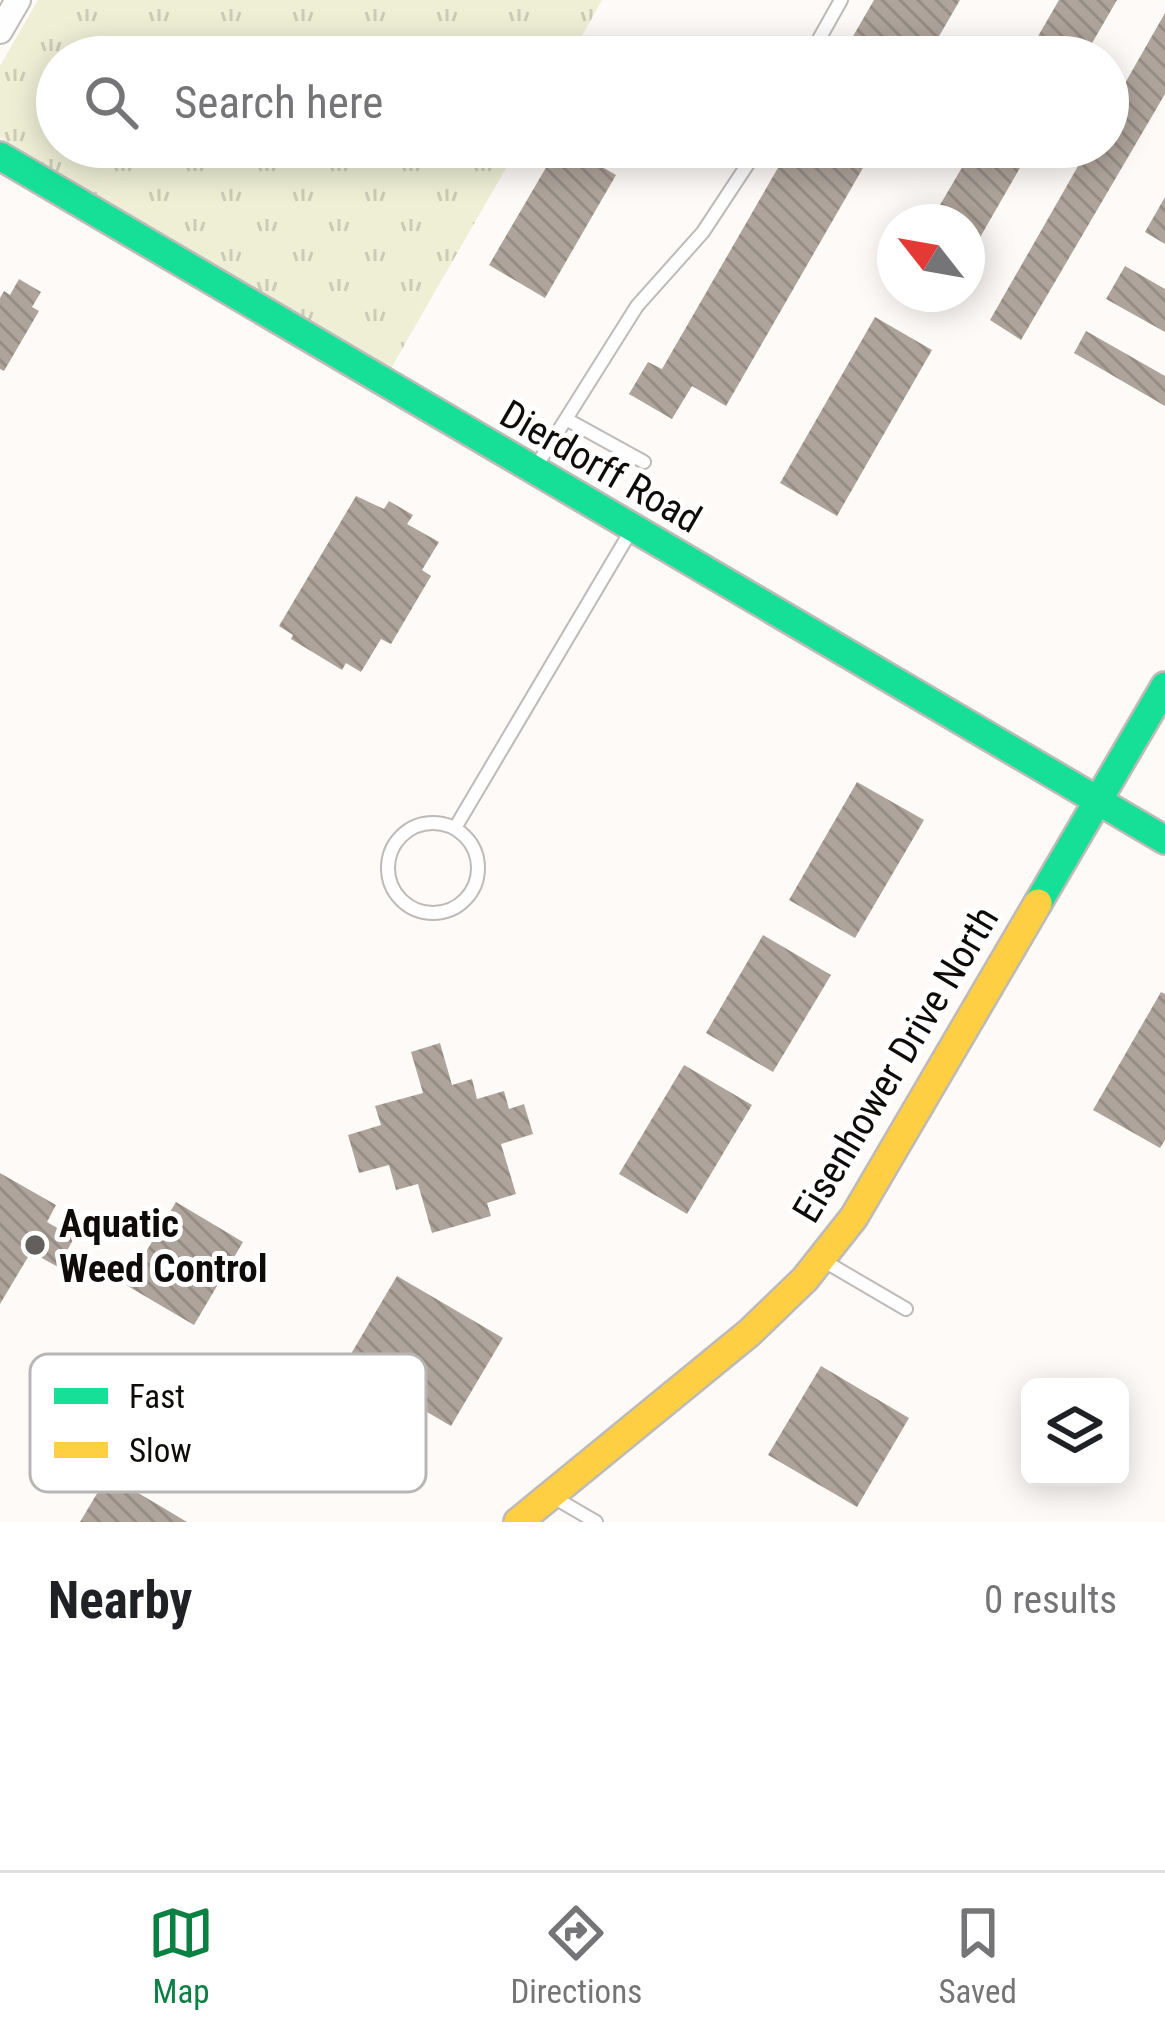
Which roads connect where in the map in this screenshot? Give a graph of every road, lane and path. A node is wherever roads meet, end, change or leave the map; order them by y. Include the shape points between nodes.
1 (18, 0) edge
2 (842, 0) edge
3 (0, 31) edge
4 (821, 36) edge
5 (0, 156) edge
6 (745, 168) edge
7 (566, 419) junction
8 (644, 462) dead end
9 (533, 471) junction
10 (632, 529) junction
11 (1165, 686) edge
12 (1099, 801) junction
13 (455, 828) junction
14 (1165, 840) edge
15 (820, 1259) junction
16 (906, 1309) dead end
17 (549, 1494) junction
18 (518, 1522) edge
19 (596, 1522) edge

1 - 3 street
2 - 4 lane
5 - 9 street, Dierdorff Road
6 - 7 lane via 703,232 637,306
7 - 8 lane
7 - 9 lane
9 - 10 street, Dierdorff Road
10 - 12 street, Dierdorff Road
10 - 13 lane
11 - 12 street, Eisenhower Drive North
12 - 14 street, Dierdorff Road
12 - 15 street, Eisenhower Drive North via 854,1217
13 - 13 lane via 414,826 394,846 388,874 412,908 443,912 469,896 476,851
15 - 16 lane
15 - 17 street, Eisenhower Drive North via 749,1334
17 - 18 street, Eisenhower Drive North
17 - 19 lane

